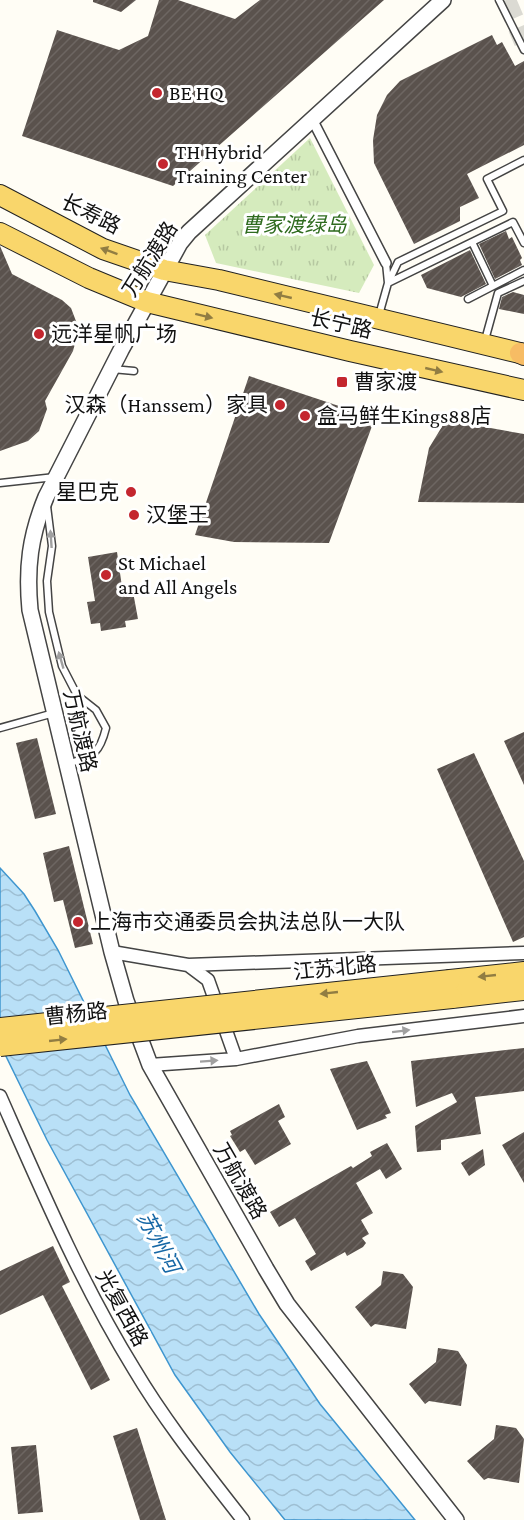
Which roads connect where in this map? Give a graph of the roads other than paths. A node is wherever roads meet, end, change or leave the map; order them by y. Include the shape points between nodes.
1 (443, 0) edge
2 (499, 0) edge
3 (524, 50) edge
4 (312, 119) junction
5 (524, 160) edge
6 (0, 195) edge
7 (0, 233) edge
8 (471, 242) junction
9 (524, 243) edge
10 (386, 263) joint
11 (164, 270) junction
12 (524, 270) edge
13 (524, 281) edge
14 (388, 283) junction
15 (493, 286) junction
16 (468, 299) dead end
17 (147, 302) junction
18 (379, 318) junction
19 (483, 344) junction
20 (523, 354) edge
21 (111, 369) junction
22 (134, 371) dead end
23 (524, 390) edge
24 (56, 477) junction
25 (0, 483) edge
26 (46, 496) junction
27 (55, 713) junction
28 (0, 728) edge
29 (67, 765) junction
30 (112, 952) junction
31 (524, 953) edge
32 (188, 965) junction
33 (524, 972) edge
34 (451, 989) junction
35 (524, 990) edge
36 (524, 1016) edge
37 (154, 1021) junction
38 (0, 1028) edge
39 (0, 1046) edge
40 (236, 1059) junction
41 (150, 1065) junction
42 (0, 1096) edge
43 (243, 1520) edge
44 (456, 1520) edge

1 - 4 street, 万航渡路
2 - 3 lane
4 - 10 street
4 - 11 street, 万航渡路 via 189,232
5 - 14 lane via 487,179 503,211 398,262
11 -> 6 main road, 长寿路 via 103,249
7 - 17 main road
8 - 9 lane via 513,222
8 - 14 lane
8 - 15 lane
10 - 14 lane
11 - 17 street, 万航渡路
18 -> 11 main road, 长宁路
12 - 15 lane
13 - 19 lane via 498,293
14 - 18 lane
15 - 16 lane
17 - 21 street, 万航渡路
17 -> 23 main road, 长宁路
18 - 19 main road, 长宁路
19 - 20 main road, 长宁路
21 - 22 lane
21 - 24 street, 万航渡路
24 - 25 lane
24 - 26 street, 万航渡路
26 - 27 street, 万航渡路 via 32,540 27,583
29 -> 26 lane via 92,756 102,743 106,728 96,710 76,695 62,666 49,612 47,581 52,546
27 - 28 lane
27 - 29 street, 万航渡路
29 - 30 street, 万航渡路
30 - 32 street
30 - 41 street, 万航渡路
31 - 32 street
32 - 40 street via 208,980
33 -> 34 main road, 江苏北路
34 - 35 main road, 江苏北路
34 - 37 main road, 江苏北路, bridge
40 -> 36 street via 358,1036
37 - 38 main road, 曹杨路, bridge
39 -> 37 main road, 曹杨路, bridge
41 -> 40 street
41 - 44 street, 万航渡路 via 287,1304
42 - 43 street, 光复西路 via 88,1289 134,1370 185,1446

